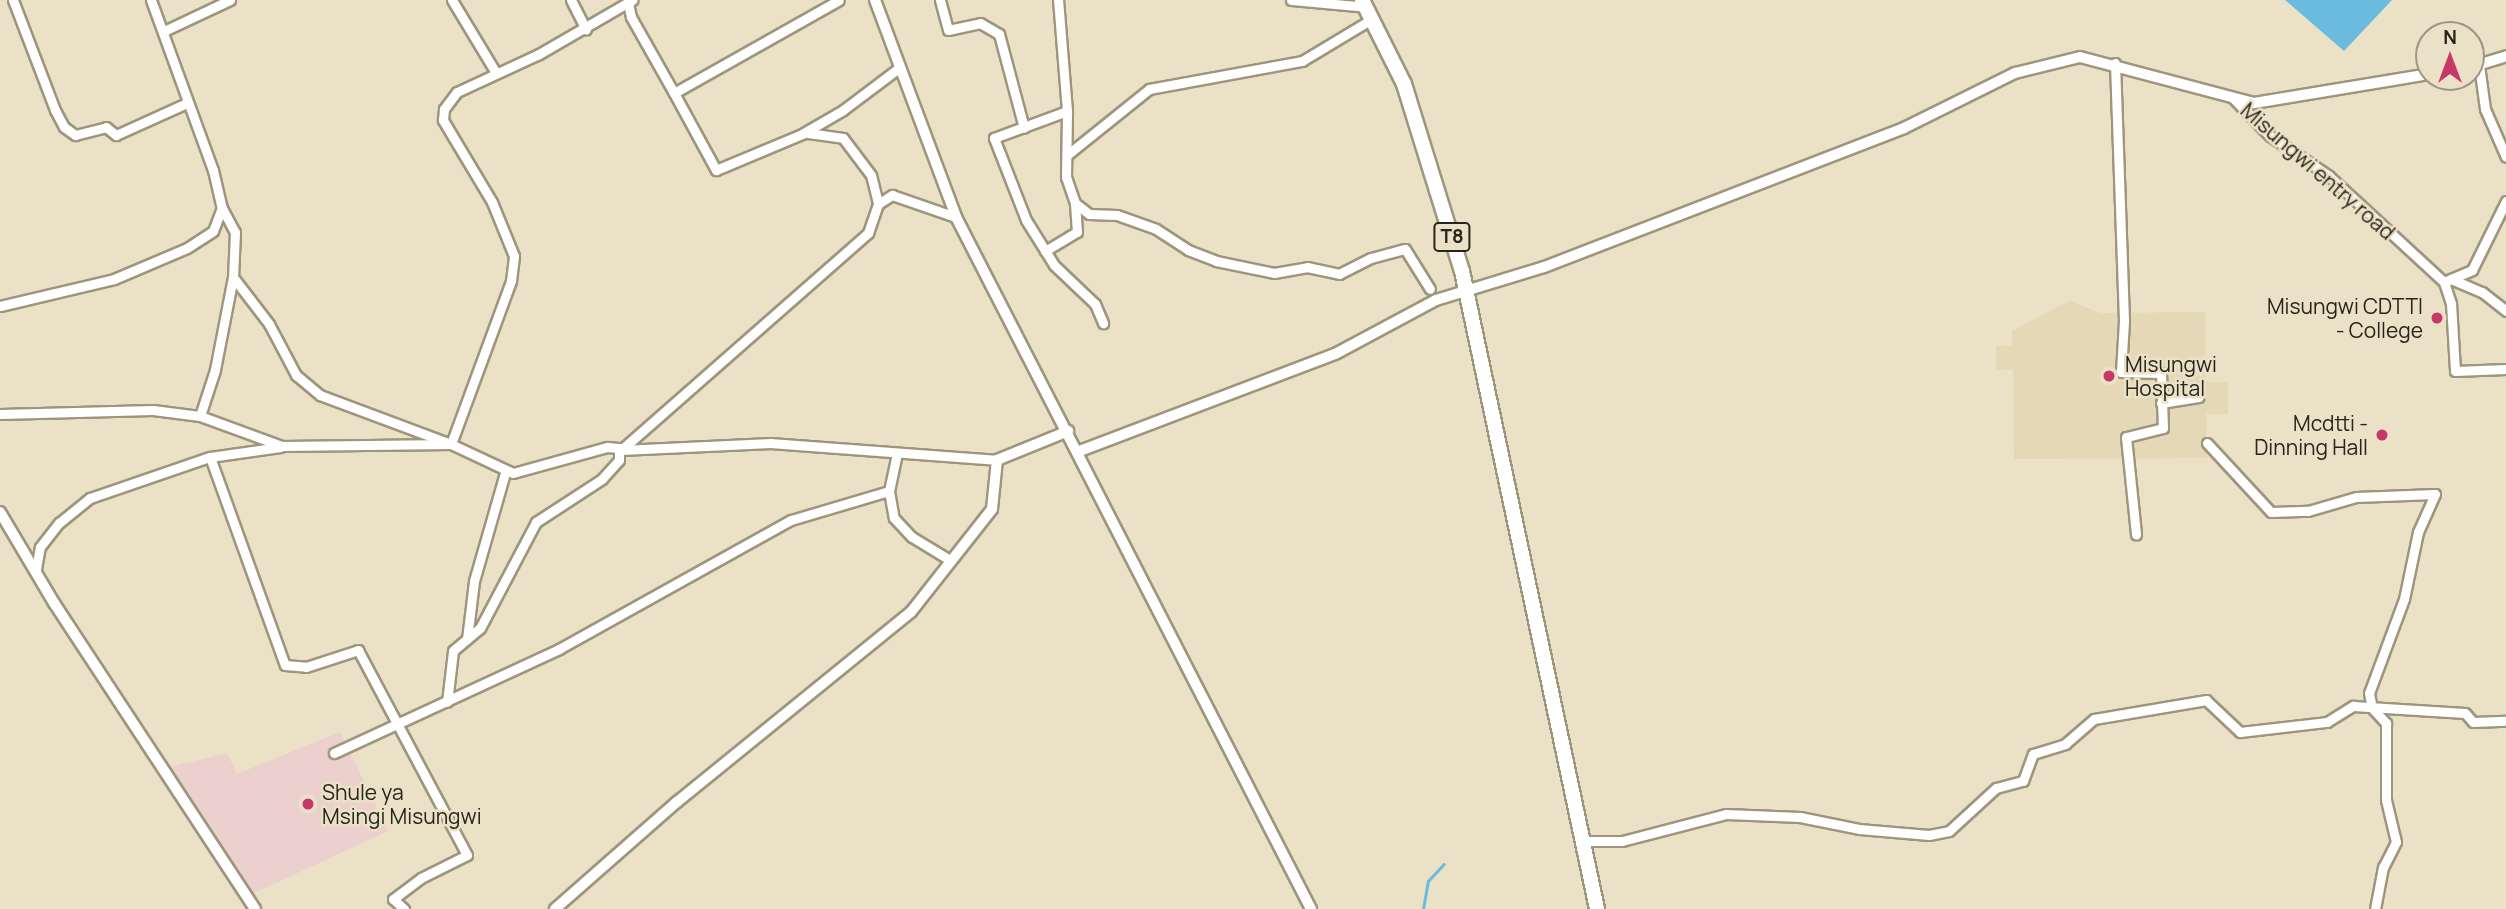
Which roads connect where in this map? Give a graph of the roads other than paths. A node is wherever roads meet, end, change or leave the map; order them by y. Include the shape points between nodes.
1 (13, 0) edge
2 (151, 0) edge
3 (230, 0) edge
4 (452, 0) edge
5 (571, 0) edge
6 (839, 0) edge
7 (875, 0) edge
8 (940, 0) edge
9 (1058, 0) edge
10 (1291, 0) edge
11 (630, 1) edge
12 (1367, 9) edge
13 (586, 29) junction
14 (164, 31) junction
15 (2506, 56) edge
16 (2115, 63) junction
17 (2485, 63) edge
18 (899, 68) junction
19 (496, 73) junction
20 (2415, 76) edge
21 (2481, 91) edge
22 (674, 93) junction
23 (2232, 97) junction
24 (187, 103) junction
25 (1067, 111) junction
26 (1024, 128) junction
27 (802, 134) junction
28 (1067, 155) junction
29 (2506, 157) edge
30 (2506, 201) edge
31 (1075, 203) junction
32 (878, 204) junction
33 (222, 208) junction
34 (956, 216) junction
35 (1045, 251) junction
36 (233, 277) junction
37 (2447, 281) junction
38 (1430, 289) dead end
39 (1467, 292) junction
40 (0, 306) edge
41 (2506, 311) edge
42 (1103, 323) dead end
43 (2506, 369) edge
44 (2199, 397) dead end
45 (2161, 403) junction
46 (0, 414) edge
47 (200, 416) junction
48 (1068, 431) junction
49 (2207, 443) dead end
50 (450, 444) junction
51 (282, 446) junction
52 (621, 450) junction
53 (1077, 452) junction
54 (897, 454) junction
55 (210, 457) junction
56 (997, 460) junction
57 (505, 472) junction
58 (889, 491) junction
59 (0, 512) edge
60 (2136, 534) dead end
61 (950, 560) junction
62 (36, 569) junction
63 (467, 639) junction
64 (447, 702) junction
65 (2372, 708) junction
66 (2506, 721) edge
67 (401, 725) junction
68 (334, 753) dead end
69 (1583, 841) junction
70 (255, 909) edge
71 (404, 909) edge
72 (555, 909) edge
73 (1311, 909) edge
74 (1597, 909) edge
75 (2375, 909) edge

1 - 24 street via 55,110 64,127 75,135 106,127 116,135
2 - 14 street
3 - 14 street
4 - 19 street
5 - 13 street
6 - 22 street
7 - 18 street
8 - 26 street via 948,30 980,23 999,34
9 - 25 street
10 - 12 street
11 - 13 street
11 - 22 street via 631,18
12 - 28 street via 1302,61 1149,89
12 - 39 highway, T8 via 1404,84
13 - 19 street
14 - 24 street
15 - 17 street
16 - 23 street
16 - 39 street via 2080,57 2015,73 1904,128
16 - 45 street via 2124,321 2121,372 2161,373
18 - 27 street
18 - 34 street
19 - 50 street via 457,92 444,109 443,120 492,202 514,256 511,281
20 - 23 street via 2255,103
21 - 29 street
22 - 27 street via 716,170
23 - 37 street, Misungwi entry road via 2270,136 2329,176
24 - 33 street
25 - 26 street
25 - 28 street
26 - 35 street via 994,138 1026,220
27 - 32 street via 822,132 843,138 871,175
28 - 31 street via 1066,177
30 - 37 street via 2472,270
31 - 35 street via 1077,232
31 - 38 street via 1089,214 1117,215 1156,229 1216,261 1274,273 1287,267 1307,267 1339,274 1371,258 1405,249
32 - 34 street via 892,195
32 - 52 street via 868,233
33 - 36 street via 236,232
33 - 40 street via 213,231 187,248 114,279
34 - 48 street
35 - 42 street via 1095,304
36 - 47 street via 215,370
36 - 50 street via 269,324 296,375 320,395
37 - 41 street, Misungwi entry road via 2482,292
37 - 43 street via 2455,371
39 - 53 street via 1436,300 1337,353
39 - 69 highway, T8
44 - 45 street
45 - 60 street via 2163,428 2126,437
46 - 47 street via 153,410
47 - 51 street
48 - 53 street
48 - 56 street
49 - 65 street via 2271,512 2308,511 2356,497 2435,494 2418,532 2404,599 2376,669 2369,693
50 - 51 street
50 - 57 street
51 - 55 street
52 - 54 street via 771,443
52 - 57 street via 607,447 522,472
52 - 63 street via 619,460 602,479 536,522 480,628
53 - 73 street
54 - 56 street
54 - 58 street
55 - 62 street via 90,498 59,523 40,547
55 - 67 street via 285,665 306,667 358,650
56 - 61 street via 992,509
57 - 63 street via 476,572
58 - 61 street via 894,518 912,537
58 - 64 street via 791,520 559,649
59 - 62 street
61 - 72 street via 911,612 677,802
62 - 70 street
63 - 64 street via 453,651
64 - 67 street
65 - 66 street via 2465,713 2473,722
65 - 69 street via 2353,706 2327,722 2240,732 2206,700 2094,719 2065,744 2033,754 2023,781 1997,788 1949,831 1929,835 1859,829 1800,817 1726,814 1622,841
65 - 75 street via 2387,732 2386,800 2396,842 2383,867
67 - 68 street
67 - 71 street via 467,855 421,878 393,899
69 - 74 highway, T8

